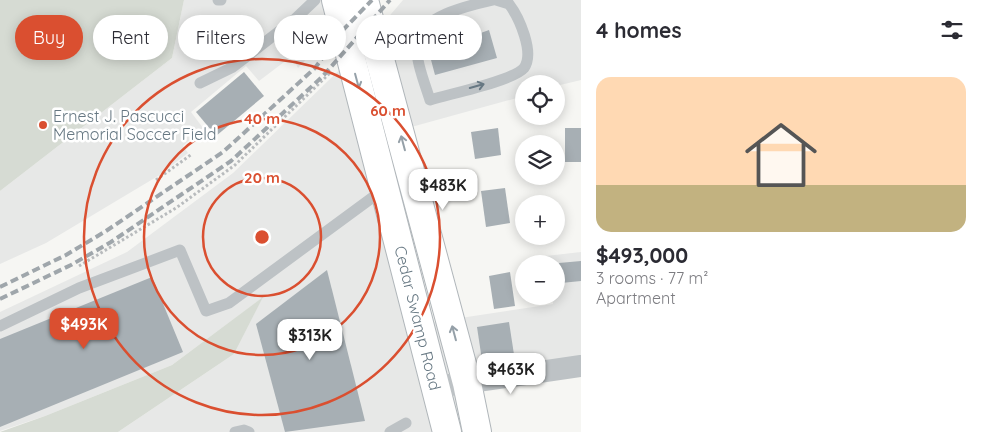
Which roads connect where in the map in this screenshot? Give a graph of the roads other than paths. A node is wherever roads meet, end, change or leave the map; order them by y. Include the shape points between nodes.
1 (315, 0) edge
2 (336, 0) edge
3 (364, 0) edge
4 (495, 0) edge
5 (200, 83) dead end
6 (399, 184) junction
7 (0, 326) edge
8 (581, 366) edge
9 (467, 383) junction
10 (436, 387) junction
11 (406, 423) dead end
12 (235, 432) edge
13 (249, 432) edge
14 (390, 432) edge
15 (447, 432) edge
16 (477, 432) edge

1 - 5 lane via 295,20 233,68
2 -> 6 main road, Cedar Swamp Road
6 -> 3 main road, Cedar Swamp Road
4 -> 4 lane via 437,18 425,26 416,42 430,100 509,77 524,68 529,55 518,17 509,4
6 - 7 lane via 228,303 206,311 180,250 80,288
9 -> 6 main road, Cedar Swamp Road
6 - 10 main road, Cedar Swamp Road
8 - 9 street
9 - 10 street
9 - 16 main road, Cedar Swamp Road
10 - 15 main road, Cedar Swamp Road
11 - 14 lane
12 - 13 lane

